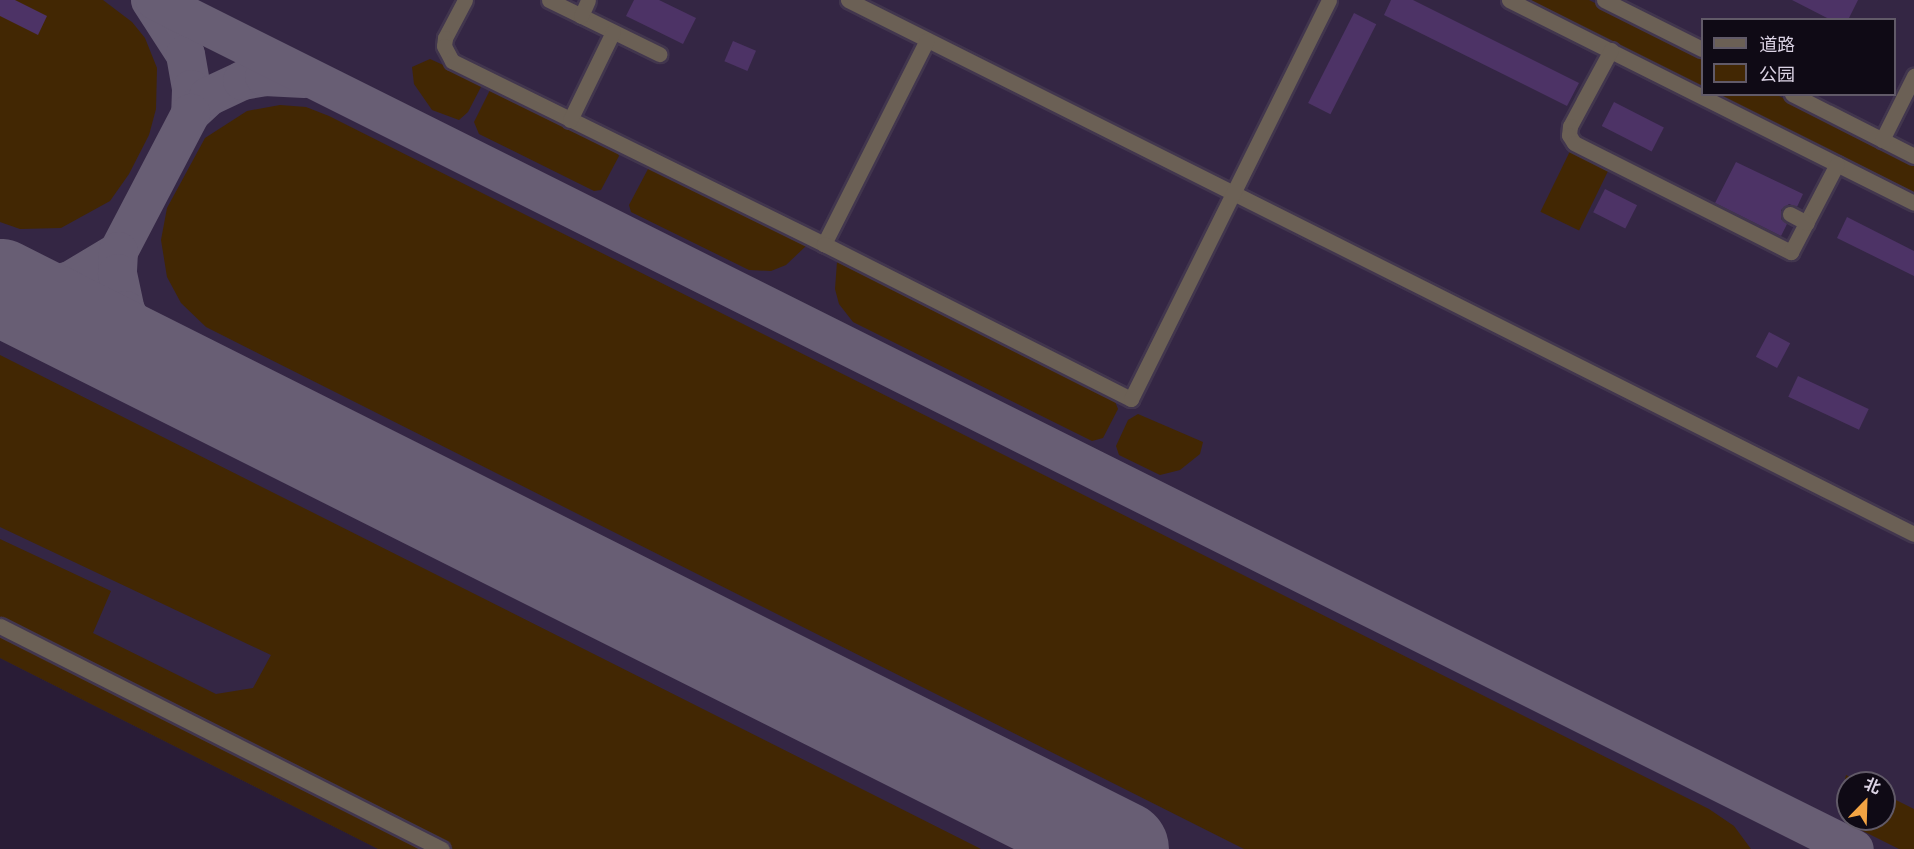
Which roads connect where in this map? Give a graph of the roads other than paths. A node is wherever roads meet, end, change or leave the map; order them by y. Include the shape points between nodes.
1 (465, 0) edge
2 (549, 0) edge
3 (588, 0) edge
4 (848, 0) edge
5 (1329, 0) edge
6 (1509, 0) edge
7 (1604, 0) edge
8 (581, 16) junction
9 (614, 32) junction
10 (927, 40) junction
11 (1701, 48) edge
12 (1611, 50) junction
13 (659, 54) dead end
14 (1914, 76) edge
15 (1701, 95) edge
16 (1703, 96) edge
17 (1796, 96) edge
18 (570, 120) junction
19 (1882, 140) junction
20 (1914, 156) edge
21 (1838, 164) junction
22 (1234, 192) junction
23 (1914, 203) edge
24 (1790, 214) dead end
25 (1807, 223) junction
26 (824, 244) junction
27 (1914, 534) edge
28 (0, 626) edge
29 (442, 849) edge

1 - 18 lane via 445,38 444,46 452,61
2 - 8 lane
3 - 8 lane
4 - 10 lane
5 - 22 lane
6 - 12 lane
7 - 11 lane
8 - 9 lane
9 - 13 lane
9 - 18 lane
10 - 22 lane
10 - 26 lane
12 - 15 lane
12 - 25 lane via 1570,126 1569,135 1574,143 1791,252
14 - 19 lane
16 - 21 lane
17 - 19 lane
18 - 26 lane
19 - 20 lane
21 - 23 lane
21 - 25 lane
22 - 26 lane via 1131,399
22 - 27 lane
24 - 25 lane
28 - 29 lane

